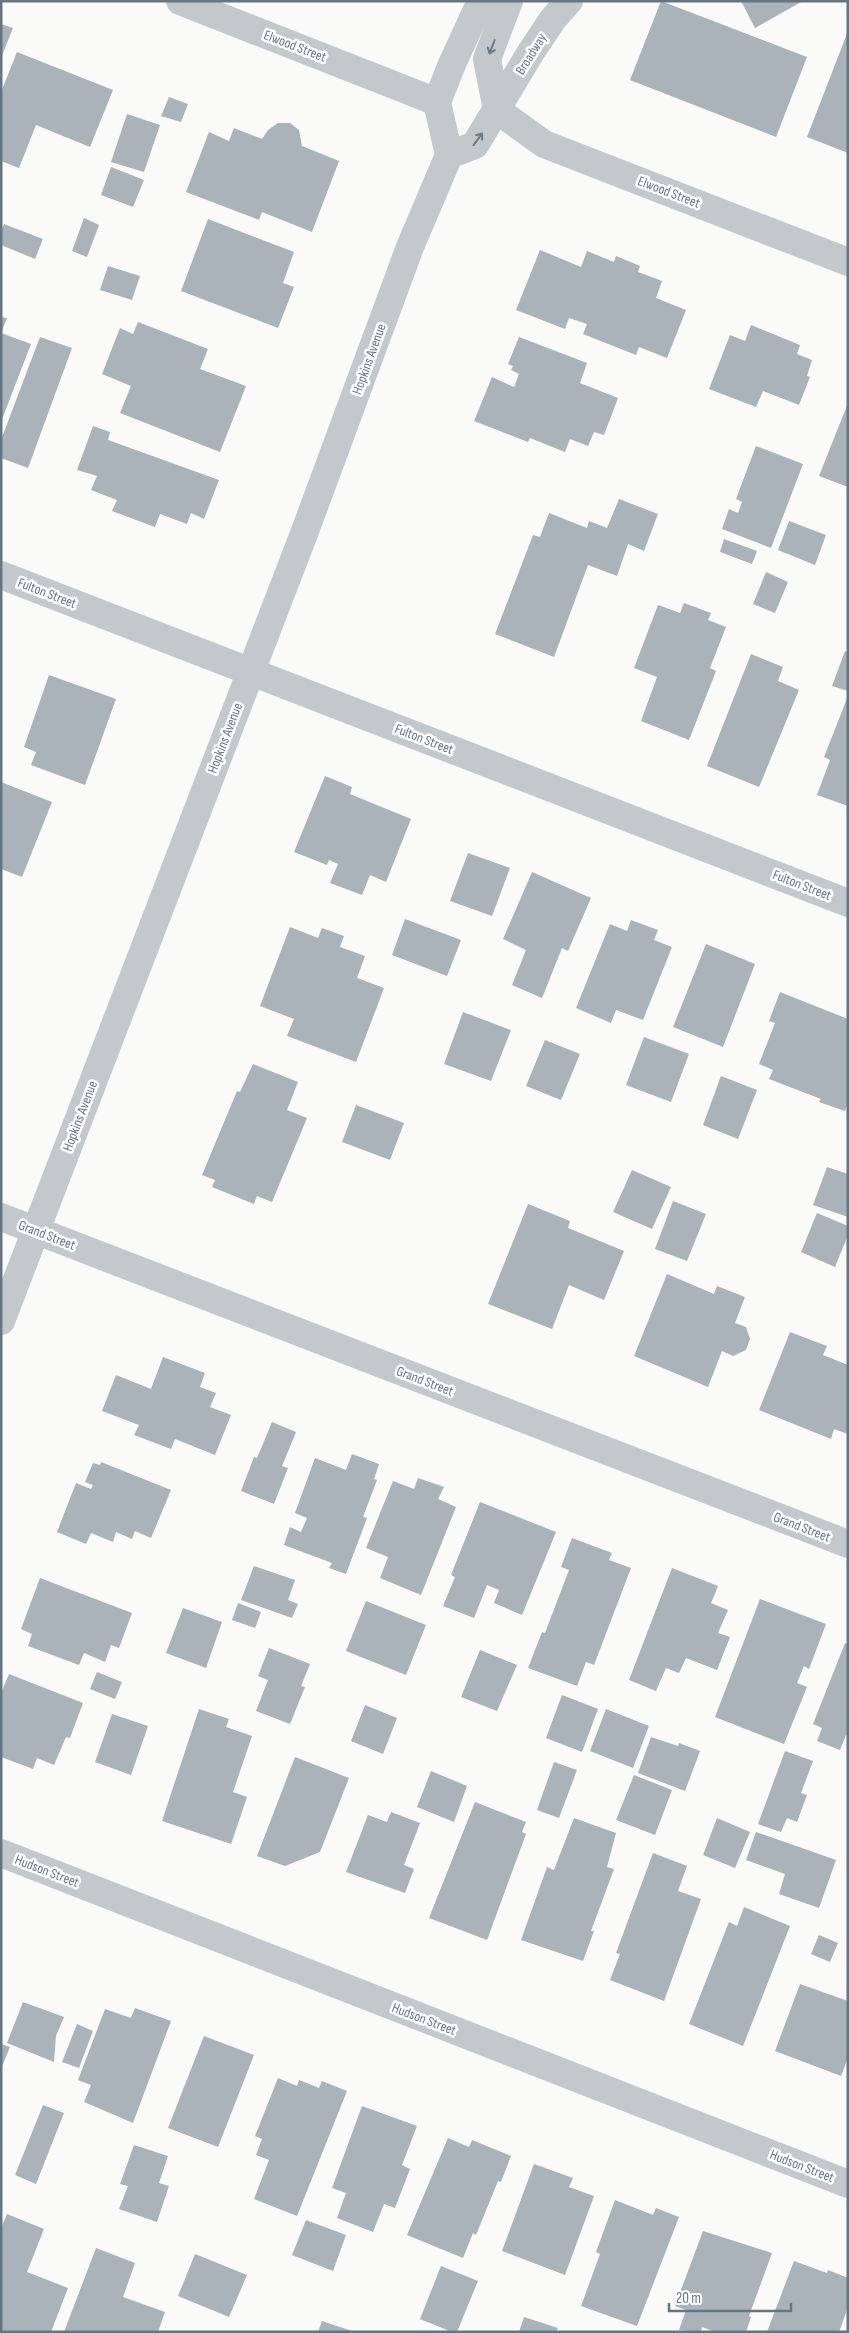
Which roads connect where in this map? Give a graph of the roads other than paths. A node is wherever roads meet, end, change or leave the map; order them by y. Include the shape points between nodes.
1 (180, 1) edge
2 (481, 1) edge
3 (509, 1) edge
4 (569, 1) edge
5 (437, 102) junction
6 (497, 110) junction
7 (448, 155) junction
8 (848, 262) edge
9 (1, 575) edge
10 (250, 672) junction
11 (848, 903) edge
12 (1, 1217) edge
13 (36, 1231) junction
14 (1, 1321) edge
15 (848, 1544) edge
16 (1, 1854) edge
17 (848, 2184) edge

1 - 5 street, Elwood Street
2 - 5 street
3 -> 6 street via 487,59
4 - 6 street, Broadway via 547,27
5 - 7 street
7 -> 6 street via 475,145
6 - 8 street, Elwood Street via 544,144
7 - 10 street, Hopkins Avenue via 410,247
9 - 10 street, Fulton Street
10 - 11 street, Fulton Street
10 - 13 street, Hopkins Avenue
12 - 13 street, Grand Street
13 - 14 street, Hopkins Avenue
13 - 15 street, Grand Street
16 - 17 street, Hudson Street

